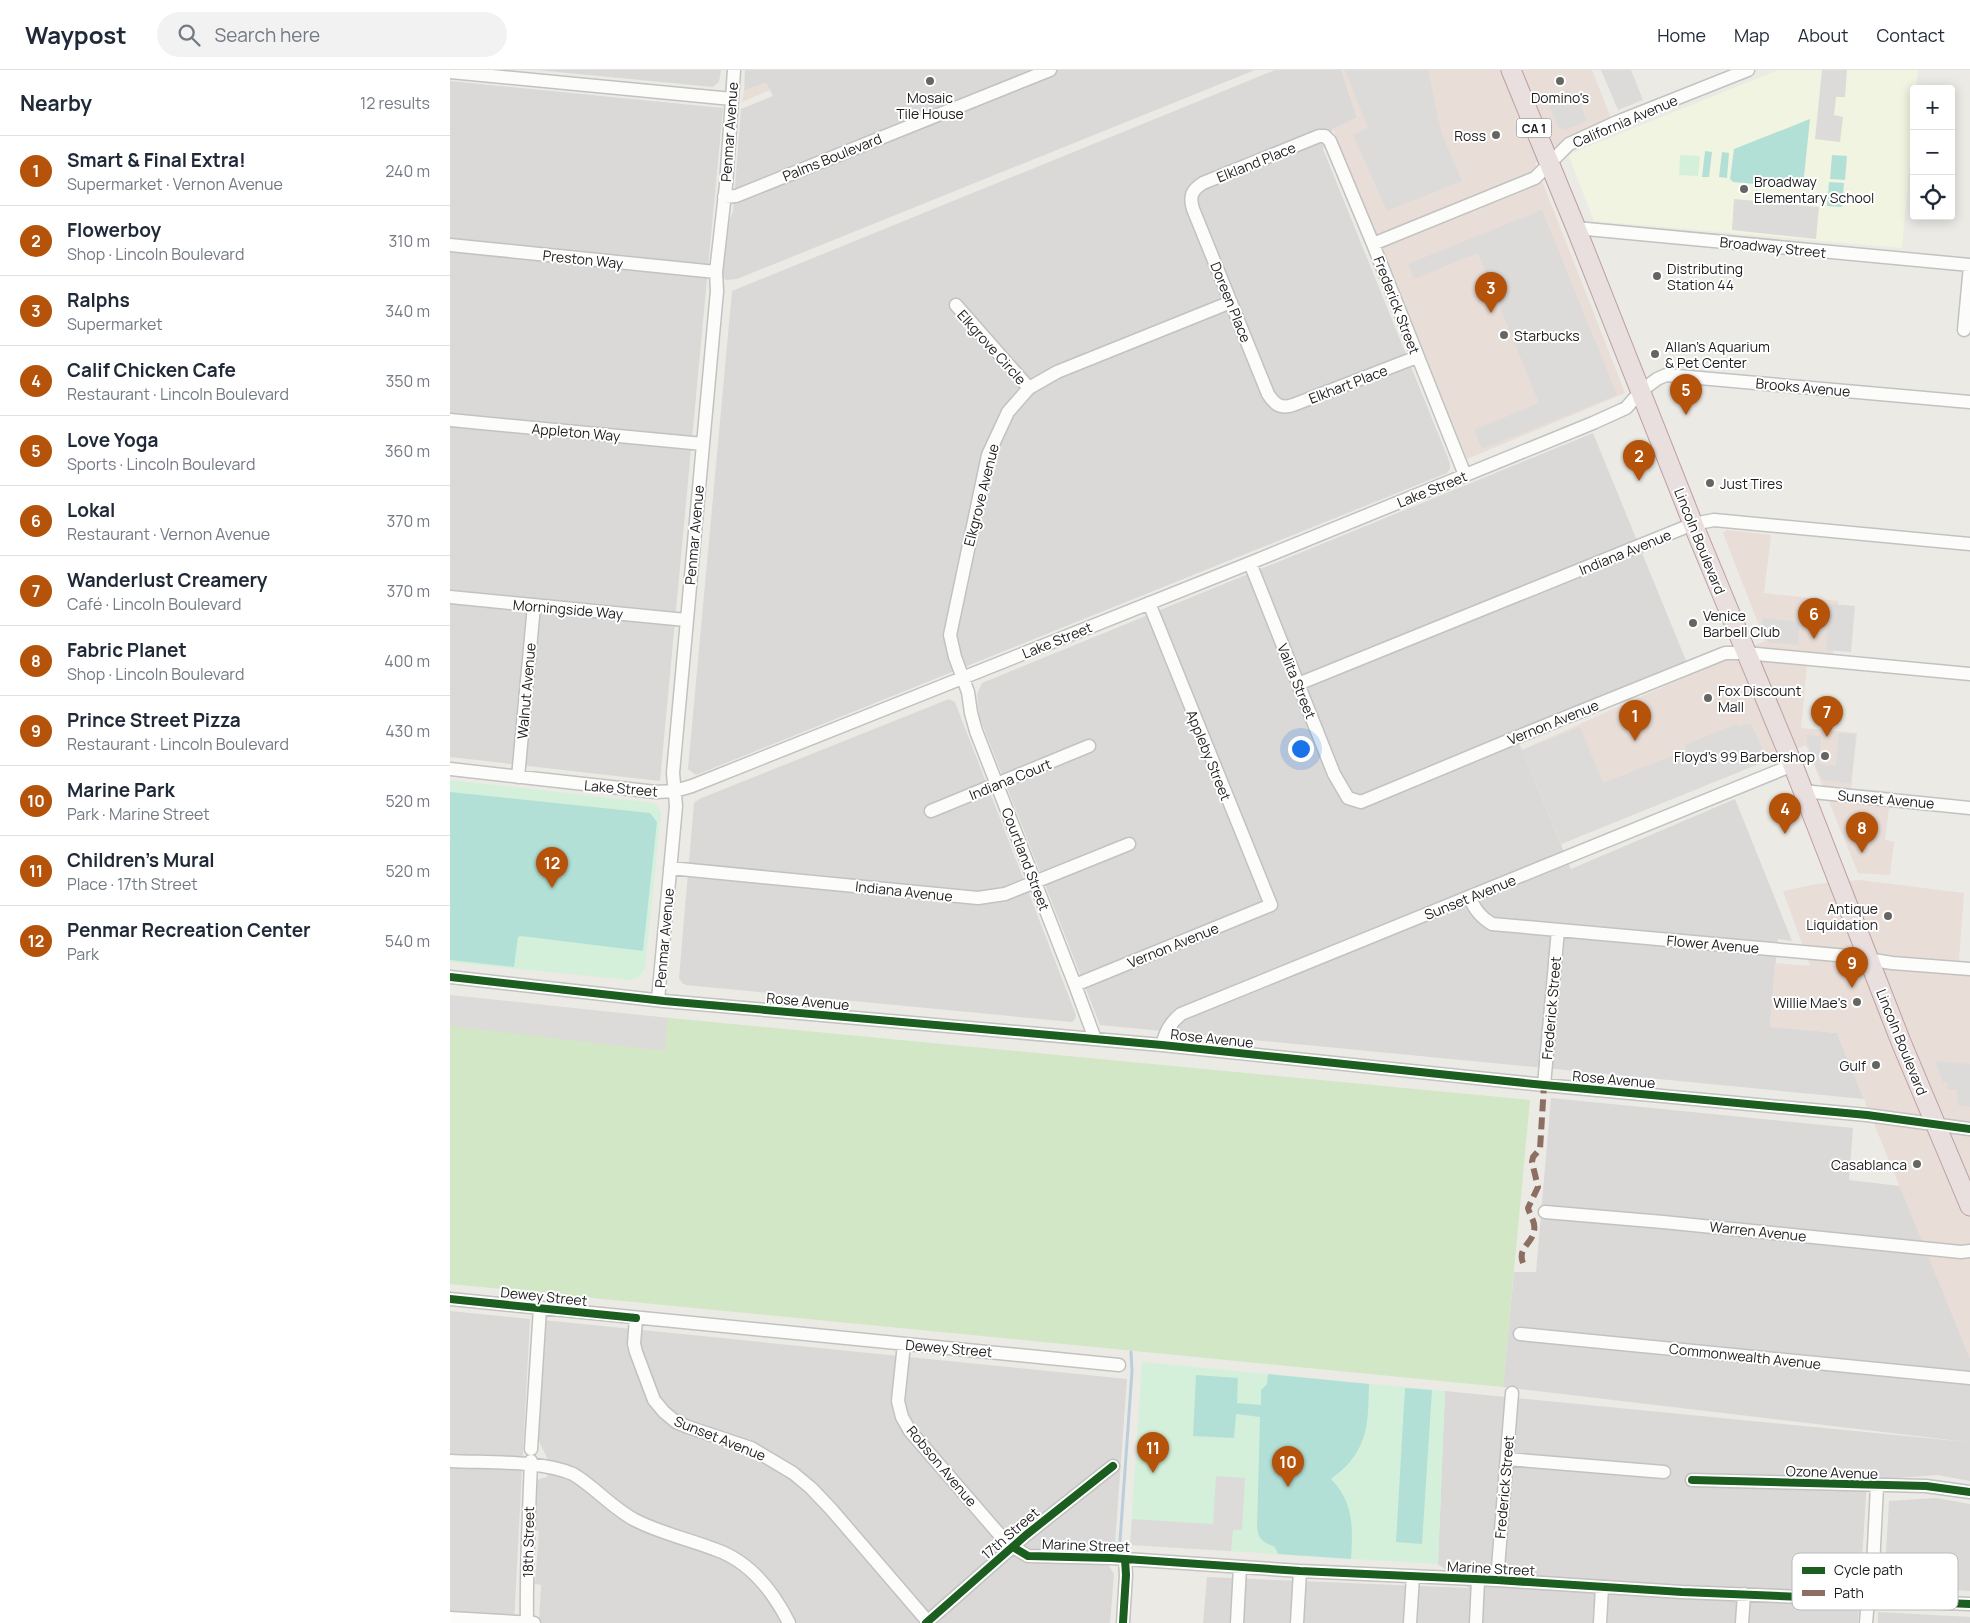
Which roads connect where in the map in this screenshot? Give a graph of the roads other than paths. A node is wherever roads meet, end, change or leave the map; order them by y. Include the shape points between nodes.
1 (734, 70) edge
2 (1050, 70) edge
3 (1511, 70) edge
4 (1748, 70) edge
5 (450, 72) edge
6 (732, 99) junction
7 (1324, 136) joint
8 (1548, 163) junction
9 (1191, 194) joint
10 (724, 197) junction
11 (1576, 228) junction
12 (1373, 244) junction
13 (450, 245) edge
14 (1970, 266) edge
15 (716, 272) junction
16 (1231, 302) junction
17 (956, 305) dead end
18 (1964, 330) dead end
19 (1417, 357) junction
20 (1029, 388) junction
21 (1641, 391) junction
22 (1970, 402) edge
23 (1278, 406) joint
24 (450, 420) edge
25 (703, 444) junction
26 (1465, 475) junction
27 (1693, 524) junction
28 (1970, 544) edge
29 (1250, 563) junction
30 (450, 597) edge
31 (1149, 603) junction
32 (534, 606) junction
33 (686, 620) junction
34 (1746, 652) junction
35 (1970, 674) edge
36 (963, 678) junction
37 (1298, 684) junction
38 (1089, 746) dead end
39 (1793, 766) junction
40 (450, 769) edge
41 (518, 777) junction
42 (998, 784) junction
43 (675, 791) junction
44 (1803, 791) junction
45 (1348, 798) joint
46 (1970, 808) edge
47 (930, 811) dead end
48 (1128, 844) dead end
49 (670, 868) junction
50 (1035, 882) junction
51 (1469, 897) junction
52 (1270, 905) joint
53 (1558, 930) junction
54 (1869, 959) junction
55 (1970, 969) edge
56 (450, 977) edge
57 (1076, 984) junction
58 (658, 1000) junction
59 (1095, 1039) junction
60 (1162, 1045) junction
61 (1544, 1086) junction
62 (1936, 1124) junction
63 (1970, 1129) edge
64 (1970, 1206) edge
65 (1545, 1212) dead end
66 (1970, 1251) edge
67 (450, 1299) edge
68 (540, 1308) junction
69 (636, 1318) junction
70 (1520, 1334) dead end
71 (904, 1344) junction
72 (1119, 1365) dead end
73 (1970, 1378) edge
74 (1512, 1393) dead end
75 (531, 1459) junction
76 (1507, 1459) junction
77 (450, 1461) edge
78 (1113, 1466) dead end
79 (1664, 1472) dead end
80 (1692, 1480) dead end
81 (1877, 1486) junction
82 (1970, 1492) edge
83 (1012, 1547) junction
84 (1874, 1553) edge
85 (1125, 1559) junction
86 (1240, 1567) junction
87 (1300, 1571) junction
88 (1413, 1576) junction
89 (1478, 1580) junction
90 (1497, 1580) junction
91 (1602, 1587) junction
92 (1744, 1594) junction
93 (1792, 1596) edge
94 (1867, 1610) edge
95 (450, 1618) edge
96 (927, 1622) edge
97 (527, 1623) edge
98 (534, 1623) edge
99 (789, 1623) edge
100 (1123, 1623) edge
101 (1237, 1623) edge
102 (1296, 1623) edge
103 (1410, 1623) edge
104 (1476, 1623) edge
105 (1600, 1623) edge
106 (1742, 1623) edge
107 (1866, 1623) edge

1 - 6 street, Penmar Avenue
2 - 10 street, Palms Boulevard via 736,196
3 - 8 highway, Lincoln Boulevard / CA 1
4 - 8 street, California Avenue via 1569,144
5 - 6 street
6 - 10 street, Penmar Avenue
7 - 9 street, Elkland Place via 1203,183
7 - 12 street, Frederick Street via 1330,141
8 - 11 highway, Lincoln Boulevard / CA 1
8 - 12 street, California Avenue via 1535,178
9 - 16 street, Doreen Place via 1190,202
10 - 15 street, Penmar Avenue
11 - 14 street, Broadway Street
11 - 21 highway, Lincoln Boulevard / CA 1
12 - 19 street, Frederick Street
13 - 15 street, Preston Way
14 - 18 street
15 - 25 street, Penmar Avenue
16 - 20 street, Elkgrove Avenue via 1057,372
16 - 23 street, Doreen Place via 1268,394
17 - 20 street, Elkgrove Circle
19 - 23 street, Elkhart Place via 1285,408
19 - 26 street, Frederick Street
20 - 36 street, Elkgrove Avenue via 1008,412 995,438 984,476 950,635
21 - 22 street, Brooks Avenue via 1666,375
21 - 26 street, Lake Street via 1626,408
21 - 27 highway, Lincoln Boulevard / CA 1
24 - 25 street, Appleton Way
25 - 33 street, Penmar Avenue
26 - 29 street, Lake Street
27 - 28 street, Indiana Avenue via 1714,520
27 - 34 highway, Lincoln Boulevard / CA 1
27 - 37 street, Indiana Avenue
29 - 31 street, Lake Street
29 - 37 street, Valita Street
30 - 32 street, Morningside Way
31 - 36 street, Lake Street
31 - 52 street, Appleby Street
32 - 33 street, Morningside Way
32 - 41 street, Walnut Avenue
33 - 43 street, Penmar Avenue via 673,774
34 - 35 street, Vernon Avenue
34 - 39 highway, Lincoln Boulevard / CA 1
34 - 45 street, Vernon Avenue via 1717,656 1361,802
36 - 42 street, Courtland Street via 976,731
36 - 43 street, Lake Street
37 - 45 street, Valita Street via 1334,774
38 - 42 street, Indiana Court
39 - 44 highway, Lincoln Boulevard / CA 1
39 - 51 street, Sunset Avenue
40 - 41 street, Lake Street
41 - 43 street, Lake Street via 656,792
42 - 47 street, Indiana Court
42 - 50 street, Courtland Street
43 - 49 street, Penmar Avenue
44 - 46 street, Sunset Avenue
44 - 54 highway, Lincoln Boulevard / CA 1
48 - 50 street, Indiana Avenue
49 - 50 street, Indiana Avenue via 978,898 1005,894
49 - 58 street, Penmar Avenue
50 - 57 street, Courtland Street
51 - 53 street, Flower Avenue via 1482,919 1492,924
51 - 60 street, Sunset Avenue via 1181,1014 1169,1026
52 - 57 street, Vernon Avenue
53 - 54 street, Flower Avenue
53 - 61 street, Frederick Street
54 - 55 street, Flower Avenue
54 - 62 highway, Lincoln Boulevard / CA 1
56 - 58 street, Rose Avenue
57 - 59 street, Courtland Street
58 - 59 street, Rose Avenue
59 - 60 street, Rose Avenue
60 - 61 street, Rose Avenue
61 - 62 street, Rose Avenue
62 - 63 street, Rose Avenue
62 - 64 highway, Lincoln Boulevard / CA 1
65 - 66 street, Warren Avenue
67 - 68 street, Dewey Street
68 - 69 street, Dewey Street
68 - 75 street, 18th Street
69 - 71 street, Dewey Street
69 - 96 street, Sunset Avenue via 636,1352 654,1400 664,1412 676,1422 771,1458 812,1488
70 - 73 street, Commonwealth Avenue
71 - 72 street, Dewey Street
71 - 83 street, Robson Avenue via 898,1401 902,1417 910,1431
74 - 76 street, Frederick Street
75 - 77 street
75 - 97 street, 18th Street
75 - 99 street via 573,1474 637,1521 735,1559 766,1585
76 - 79 street
76 - 90 street, Frederick Street
78 - 83 street, 17th Street
80 - 81 street, Ozone Avenue
81 - 82 street, Ozone Avenue via 1943,1487
81 - 84 street
83 - 85 street, Marine Street via 1028,1556
83 - 96 street, 17th Street
85 - 86 street, Marine Street
85 - 100 street
86 - 87 street, Marine Street
86 - 101 street
87 - 88 street, Marine Street
87 - 102 street
88 - 89 street, Marine Street
88 - 103 street
89 - 90 street, Marine Street
89 - 104 street
90 - 91 street, Marine Street
91 - 92 street, Marine Street
91 - 105 street
92 - 93 street, Marine Street
92 - 106 street
94 - 107 street
95 - 97 street
97 - 98 street

